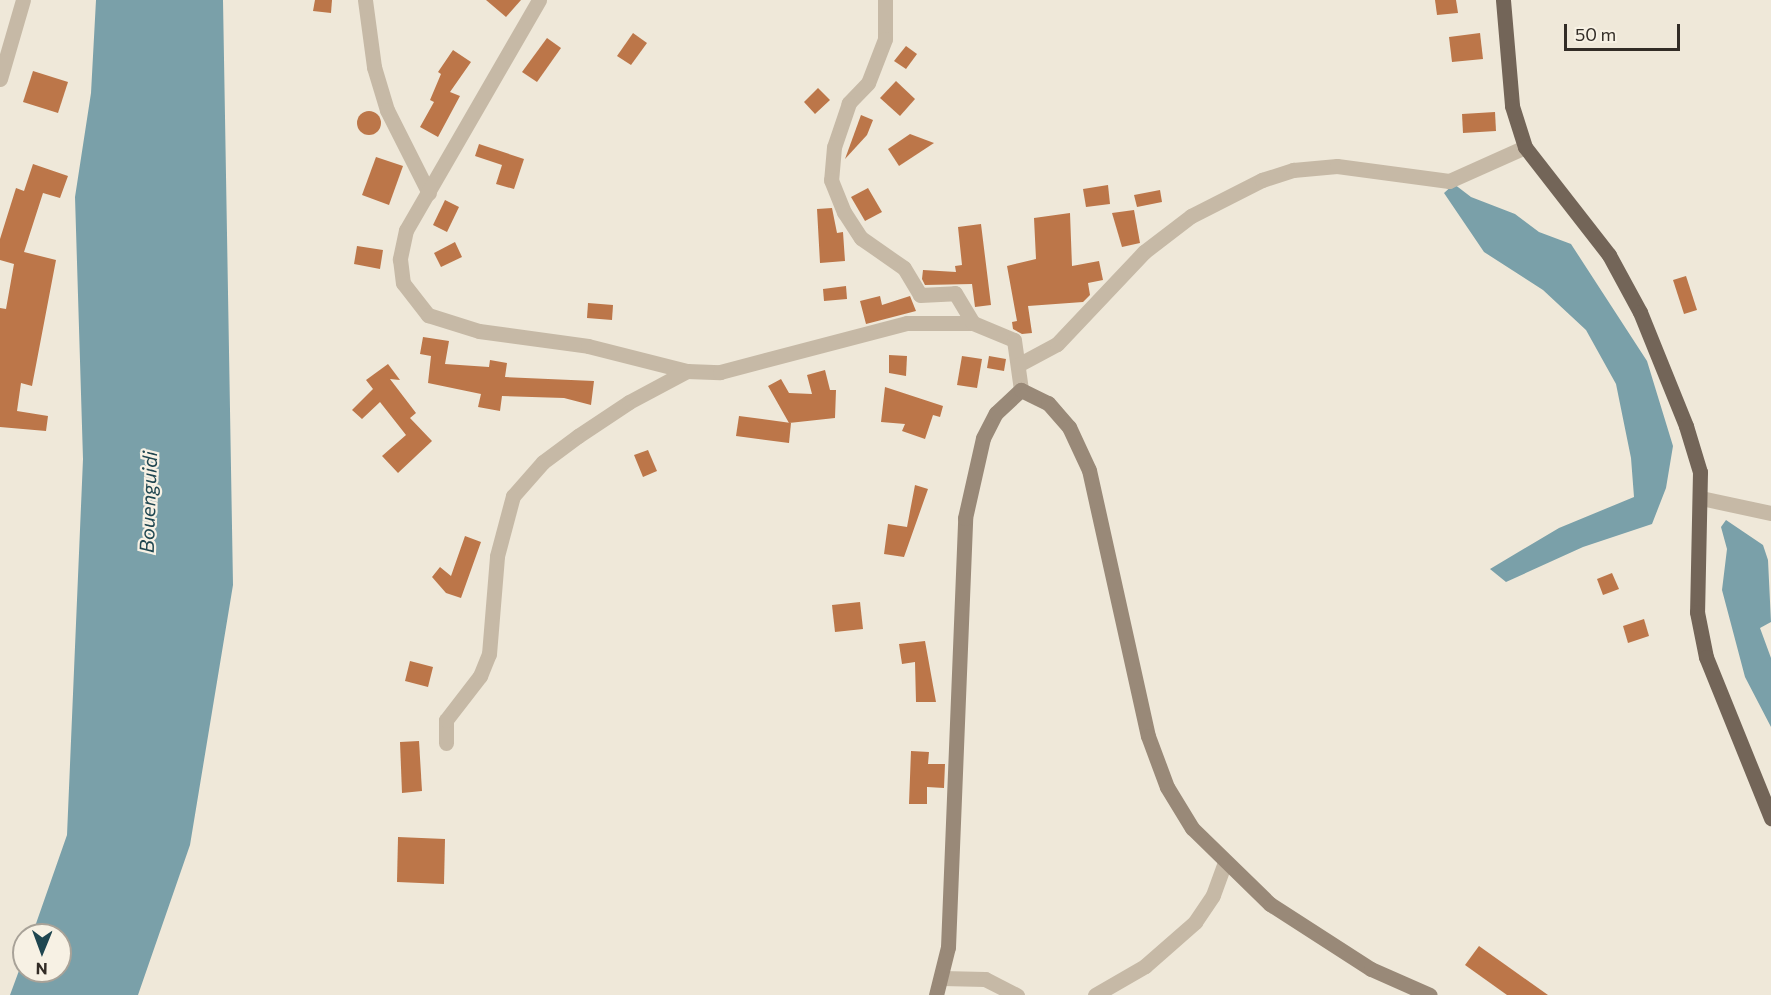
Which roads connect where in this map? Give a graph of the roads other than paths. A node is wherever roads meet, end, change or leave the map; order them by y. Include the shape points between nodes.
1 (23, 0) edge
2 (365, 0) edge
3 (539, 0) edge
4 (885, 0) edge
5 (1503, 0) edge
6 (0, 79) edge
7 (1525, 147) junction
8 (429, 193) junction
9 (973, 322) junction
10 (1018, 365) junction
11 (687, 371) junction
12 (1021, 390) junction
13 (1701, 498) junction
14 (1771, 513) edge
15 (446, 743) dead end
16 (1771, 818) edge
17 (1224, 864) junction
18 (942, 978) junction
19 (936, 995) edge
20 (1017, 995) edge
21 (1095, 995) edge
22 (1430, 995) edge

1 - 6 street
2 - 8 street via 374,67 387,110
3 - 8 street
4 - 9 street via 885,39 868,83 849,103 834,147 831,180 844,212 861,238 904,268 920,295 956,293
5 - 7 main road via 1512,106
7 - 10 street via 1449,181 1337,166 1293,170 1262,180 1191,216 1153,245 1058,344
7 - 13 main road via 1602,246 1640,312 1686,426 1700,472
8 - 11 street via 406,230 400,259 403,283 428,315 479,331 588,346
9 - 10 street via 1014,340
9 - 11 street via 907,323 758,366 720,372
10 - 12 street
11 - 15 street via 578,435 543,462 513,496 495,567 489,654 480,676 446,720
12 - 17 main road via 1048,403 1069,427 1083,454 1148,736 1167,787 1192,828
12 - 18 main road via 996,413 983,438 965,518 958,764
13 - 14 street
13 - 16 main road via 1696,578 1706,657
17 - 21 street via 1213,895 1195,922 1145,966
17 - 22 main road via 1306,929 1371,969
18 - 19 main road
18 - 20 street via 985,979

